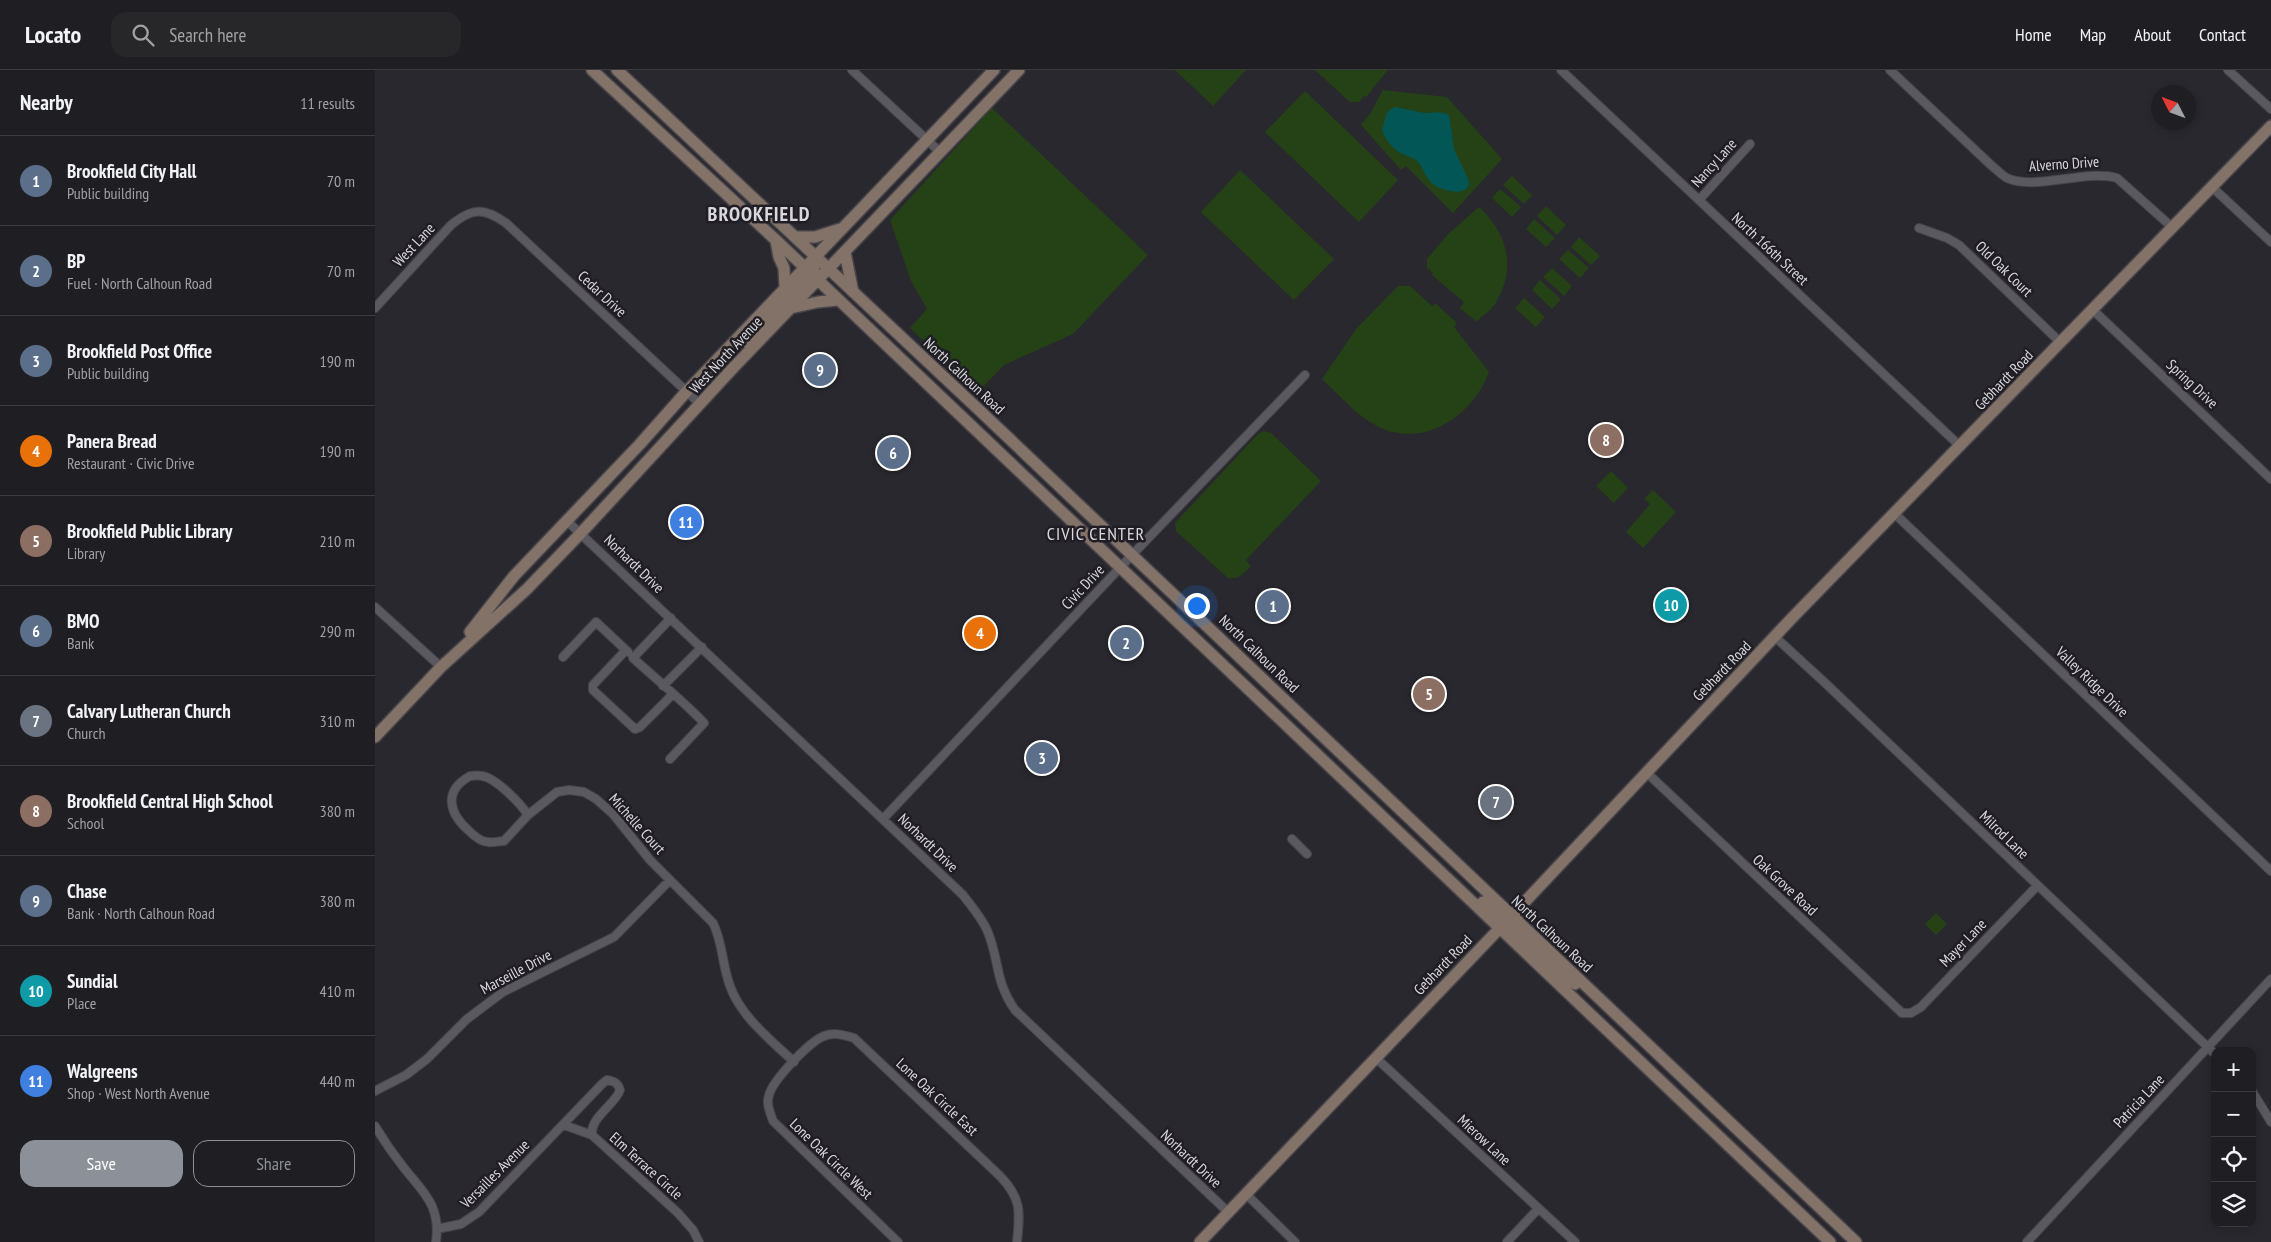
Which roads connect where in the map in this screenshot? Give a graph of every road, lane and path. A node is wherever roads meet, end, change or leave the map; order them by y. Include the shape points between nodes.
1 (592, 70) edge
2 (617, 70) edge
3 (852, 70) edge
4 (994, 70) edge
5 (1019, 70) edge
6 (1562, 70) edge
7 (1890, 70) edge
8 (2228, 70) edge
9 (2271, 109) edge
10 (2271, 126) edge
11 (927, 140) junction
12 (1750, 144) dead end
13 (940, 152) junction
14 (2212, 187) junction
15 (1699, 200) junction
16 (480, 211) joint
17 (841, 228) junction
18 (1919, 228) dead end
19 (2173, 228) junction
20 (796, 237) junction
21 (776, 241) junction
22 (2271, 242) edge
23 (845, 252) junction
24 (815, 256) junction
25 (829, 269) junction
26 (811, 274) junction
27 (785, 288) junction
28 (853, 294) junction
29 (838, 300) junction
30 (375, 308) edge
31 (791, 308) junction
32 (2093, 310) junction
33 (2061, 343) junction
34 (733, 368) junction
35 (1305, 375) dead end
36 (687, 391) junction
37 (701, 404) junction
38 (1961, 447) junction
39 (2271, 479) edge
40 (1895, 514) junction
41 (567, 521) junction
42 (581, 533) junction
43 (1132, 555) junction
44 (1119, 568) junction
45 (375, 607) edge
46 (671, 618) junction
47 (1775, 637) junction
48 (702, 647) junction
49 (627, 650) junction
50 (563, 657) dead end
51 (451, 658) junction
52 (633, 658) junction
53 (441, 667) junction
54 (663, 686) junction
55 (672, 695) junction
56 (375, 737) edge
57 (670, 759) dead end
58 (1647, 772) junction
59 (528, 815) junction
60 (883, 819) junction
61 (1291, 839) dead end
62 (1307, 854) dead end
63 (1423, 856) junction
64 (2271, 871) edge
65 (670, 880) junction
66 (2037, 886) junction
67 (1512, 916) junction
68 (1499, 928) junction
69 (2271, 979) edge
70 (1608, 1006) junction
71 (1907, 1014) joint
72 (2208, 1047) junction
73 (2211, 1050) edge
74 (1376, 1058) junction
75 (794, 1062) junction
76 (375, 1091) edge
77 (2253, 1092) edge
78 (2271, 1122) edge
79 (564, 1125) junction
80 (375, 1126) edge
81 (592, 1135) junction
82 (1246, 1194) junction
83 (1538, 1209) junction
84 (1228, 1212) junction
85 (437, 1229) junction
86 (436, 1242) edge
87 (699, 1242) edge
88 (898, 1242) edge
89 (1017, 1242) edge
90 (1200, 1242) edge
91 (1295, 1242) edge
92 (1507, 1242) edge
93 (1575, 1242) edge
94 (1830, 1242) edge
95 (1856, 1242) edge
96 (2027, 1242) edge

1 - 21 main road, North Calhoun Road
2 - 20 main road, North Calhoun Road
3 - 11 street
4 - 11 main road, West North Avenue
5 - 13 main road, West North Avenue
6 - 15 street, North 166th Street
7 - 19 street, Alverno Drive via 2007,178 2031,181 2090,175 2117,178
8 - 9 street
10 - 14 main road, Gebhardt Road
11 - 13 street
11 - 17 main road, West North Avenue
12 - 15 street, Nancy Lane
13 - 23 main road, West North Avenue
14 - 19 main road, Gebhardt Road
14 - 22 street
15 - 38 street, North 166th Street
16 - 30 street, West Lane via 466,214 451,225
16 - 36 street, Cedar Drive via 506,223
17 - 20 main road via 815,237
17 - 24 main road, West North Avenue
18 - 33 street, Old Oak Court via 1959,245
19 - 32 main road, Gebhardt Road
20 - 24 main road, North Calhoun Road
21 - 26 main road, North Calhoun Road
21 - 27 main road via 784,268
23 - 25 main road, West North Avenue
23 - 28 main road
24 - 25 main road, North Calhoun Road
24 - 26 main road, West North Avenue
25 - 26 main road, West North Avenue
25 - 28 main road, North Calhoun Road
26 - 27 main road, West North Avenue
26 - 29 main road, North Calhoun Road
26 - 31 main road, West North Avenue
26 - 34 main road via 761,327
27 - 36 main road, West North Avenue
28 - 43 main road, North Calhoun Road
29 - 31 main road
29 - 44 main road, North Calhoun Road
31 - 34 main road, West North Avenue
32 - 33 main road, Gebhardt Road
32 - 39 street, Spring Drive
33 - 38 main road, Gebhardt Road
34 - 37 main road, West North Avenue
35 - 43 street, Civic Drive
36 - 37 street, Cedar Drive
36 - 41 main road, West North Avenue
37 - 42 main road, West North Avenue
38 - 40 main road, Gebhardt Road
40 - 47 main road, Gebhardt Road
40 - 64 street, Valley Ridge Drive
41 - 42 street, Norhardt Drive
41 - 51 main road, West North Avenue via 514,576
42 - 46 street, Norhardt Drive
42 - 51 main road, West North Avenue via 527,589
43 - 44 street, Civic Drive
43 - 67 main road, North Calhoun Road
44 - 60 street, Civic Drive
44 - 63 main road, North Calhoun Road
45 - 53 street
46 - 48 street, Norhardt Drive
46 - 52 street
47 - 58 main road, Gebhardt Road
47 - 66 street, Milrod Lane
48 - 54 street
48 - 60 street, Norhardt Drive
49 - 50 street via 596,622
49 - 52 street
49 - 55 street via 593,685 593,690 635,728 640,728
51 - 53 main road, West North Avenue
52 - 54 street
53 - 56 main road, West North Avenue
54 - 55 street
55 - 57 street via 704,723
58 - 67 main road, Gebhardt Road
58 - 71 street, Oak Grove Road via 1897,1010
59 - 59 street, Michelle Court via 502,788 482,776 470,776 461,781 451,798 456,818 473,835 487,843 504,841
59 - 65 street, Michelle Court via 557,792 583,792 613,814
60 - 84 street, Norhardt Drive via 979,914 988,932 1002,988 1015,1010
61 - 62 street
63 - 67 main road via 1448,869 1499,916 1505,919
63 - 68 main road, North Calhoun Road
65 - 75 street, Michelle Court via 713,923 720,936 730,987 740,1006
65 - 76 street, Marseille Drive via 615,937 503,992 467,1019 427,1059
66 - 71 street, Mayer Lane via 1927,1001
66 - 72 street, Milrod Lane
67 - 68 main road, Gebhardt Road
67 - 70 main road, North Calhoun Road
68 - 70 main road via 1510,926 1557,971
68 - 74 main road, Gebhardt Road
68 - 94 main road, North Calhoun Road
69 - 72 street, Patricia Lane
70 - 95 main road, North Calhoun Road
72 - 73 street, Milrod Lane
72 - 96 street, Patricia Lane
74 - 82 main road, Gebhardt Road
74 - 83 street, Mierow Lane
75 - 88 street, Lone Oak Circle West via 769,1094 768,1107 773,1121
75 - 89 street, Lone Oak Circle East via 825,1035 840,1034 853,1038 1011,1187 1018,1205
77 - 78 street
79 - 81 street, Elm Terrace Circle
79 - 81 street, Versailles Avenue via 602,1084 607,1080 613,1081 620,1090 618,1096 594,1124
79 - 85 street, Versailles Avenue via 479,1212 461,1224
80 - 85 street via 393,1154 425,1191 433,1205
81 - 87 street, Elm Terrace Circle via 678,1213
82 - 84 main road, Gebhardt Road
82 - 91 street
83 - 92 street
83 - 93 street, Mierow Lane
84 - 90 main road, Gebhardt Road
85 - 86 street

